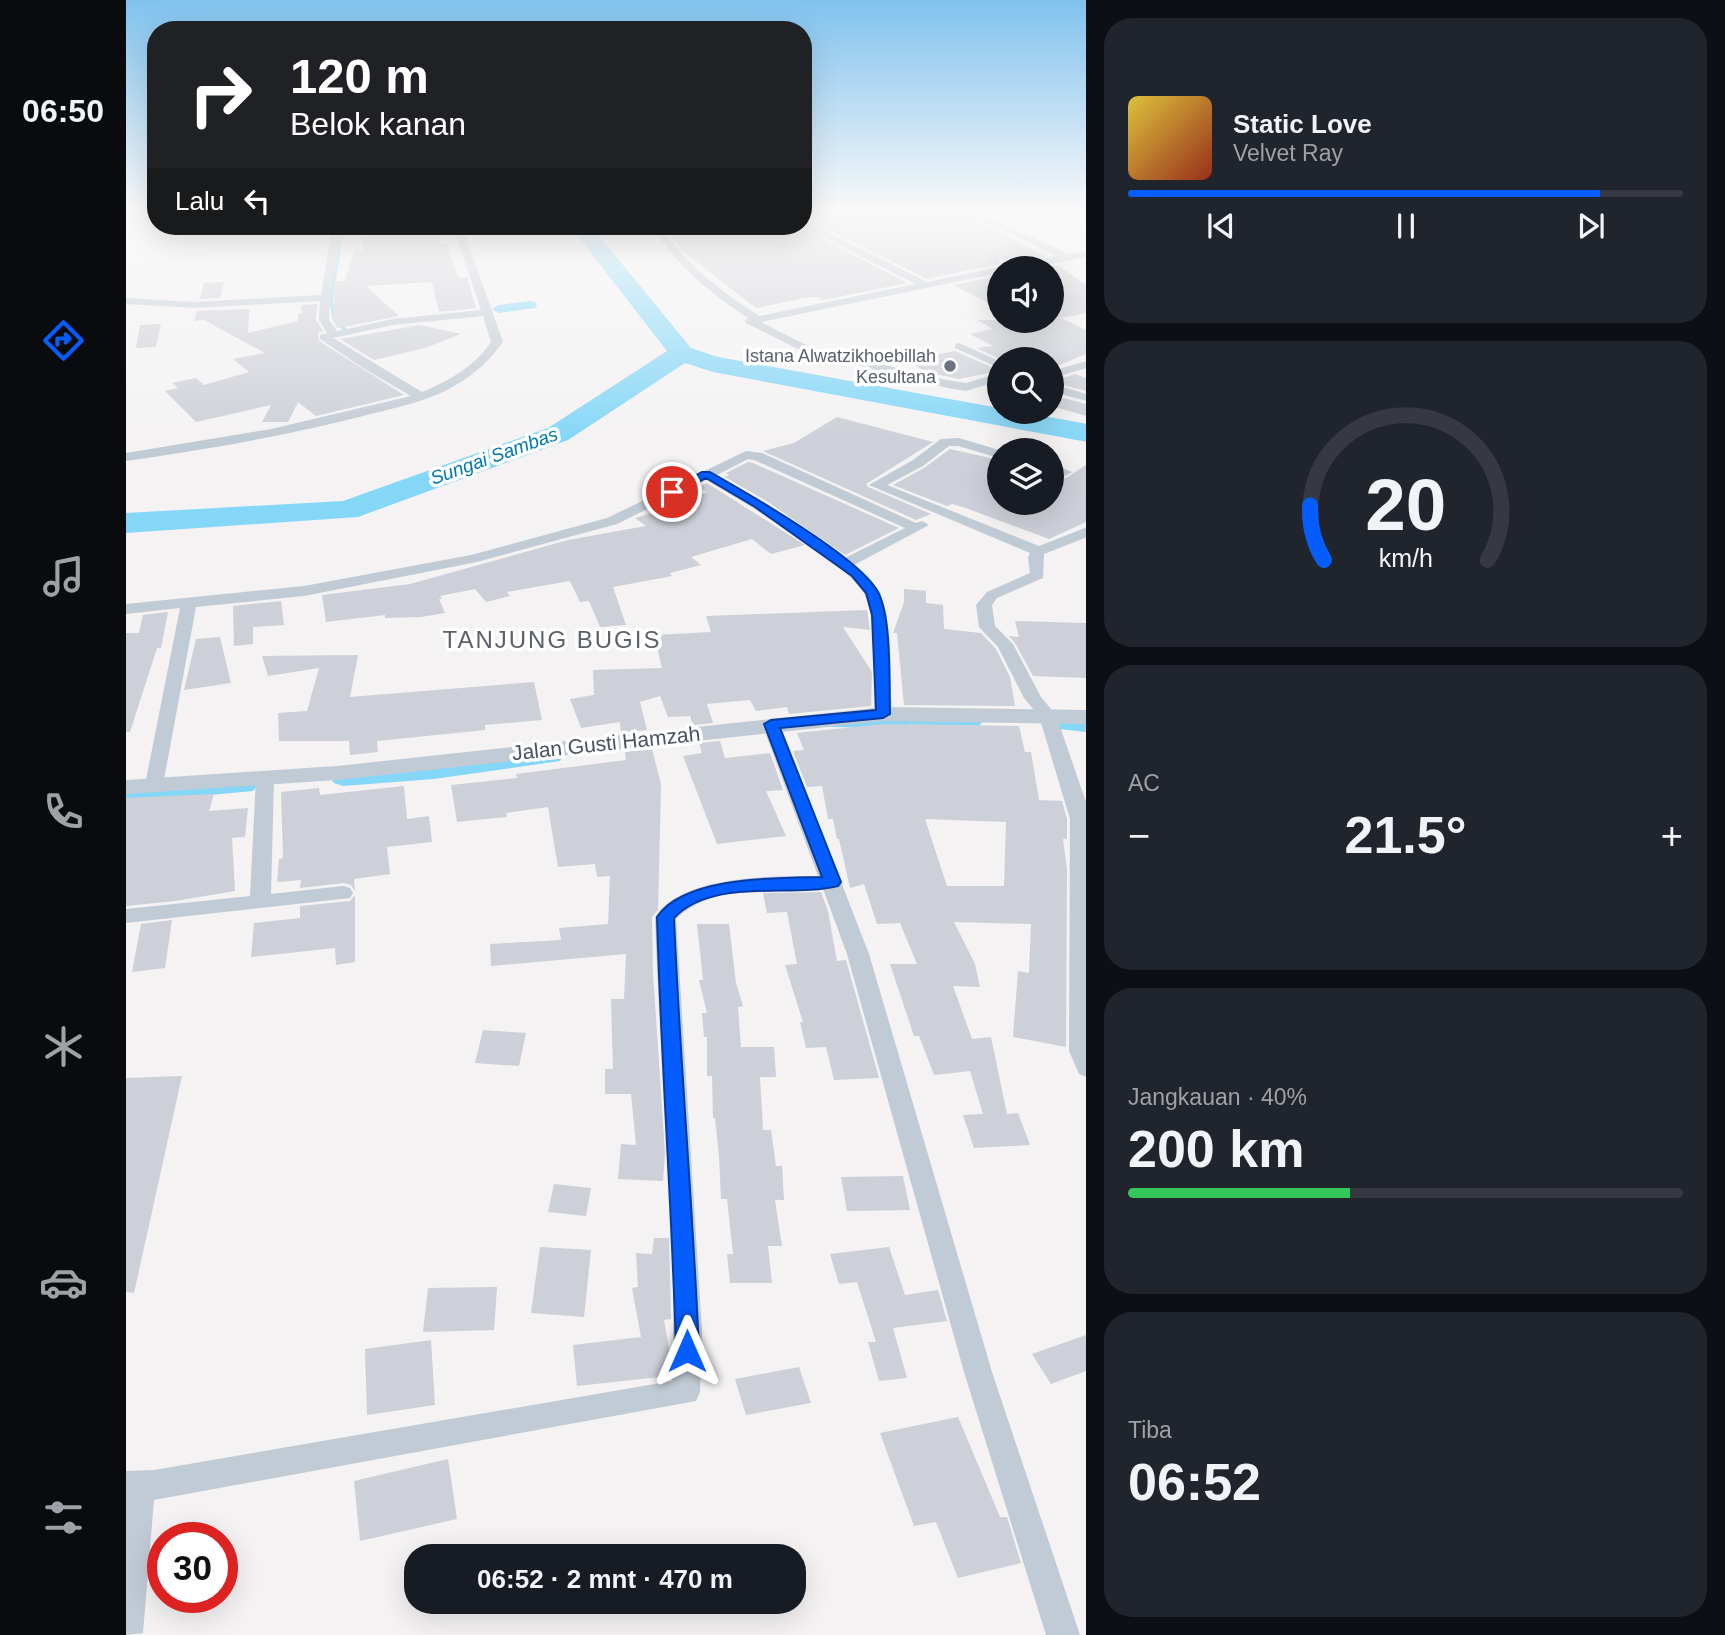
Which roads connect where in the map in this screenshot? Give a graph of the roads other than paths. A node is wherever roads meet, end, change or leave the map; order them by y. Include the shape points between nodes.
1 (327, 287) edge
2 (480, 287) edge
3 (711, 287) edge
4 (920, 287) edge
5 (325, 298) junction
6 (126, 301) edge
7 (489, 312) junction
8 (757, 319) junction
9 (333, 334) junction
10 (959, 346) dead end
11 (987, 359) edge
12 (1086, 364) edge
13 (1064, 371) edge
14 (987, 381) edge
15 (1064, 392) edge
16 (422, 397) junction
17 (1086, 398) edge
18 (987, 450) edge
19 (126, 457) edge
20 (706, 474) junction
21 (945, 514) junction
22 (916, 528) junction
23 (1086, 531) edge
24 (1039, 551) junction
25 (844, 564) junction
26 (189, 604) junction
27 (126, 608) edge
28 (883, 714) junction
29 (1047, 715) junction
30 (1086, 717) edge
31 (771, 724) junction
32 (265, 778) junction
33 (154, 785) junction
34 (126, 787) edge
35 (832, 882) junction
36 (343, 894) dead end
37 (260, 901) junction
38 (126, 916) edge
39 (1086, 1069) edge
40 (133, 1486) edge
41 (126, 1633) edge
42 (1063, 1635) edge

1 - 5 street
2 - 7 street
3 - 8 street
4 - 8 street
5 - 6 street via 195,305
5 - 9 street via 324,320
7 - 9 street via 438,315
7 - 16 street via 497,342 494,348 468,371
8 - 14 street via 750,321 806,349 947,384 966,387
9 - 16 street via 324,338
10 - 11 street
12 - 13 street
15 - 17 street
16 - 19 street via 264,435
18 - 21 street via 946,442 918,463 877,483
20 - 22 street via 742,456 757,456
20 - 25 street
20 - 26 street via 612,521 485,556 304,591
21 - 22 street
21 - 24 street
22 - 25 street
23 - 24 street
24 - 29 street via 1035,557 1038,575 992,595 984,605 987,626 1005,644
25 - 28 street via 872,593 879,615
26 - 27 street
26 - 33 street
28 - 29 street, Jalan Gusti Hamzah
28 - 31 street, Jalan Gusti Hamzah
29 - 30 street, Jalan Gusti Hamzah
29 - 39 street via 1080,818 1081,1051
31 - 32 street, Jalan Gusti Hamzah
31 - 35 street
32 - 33 street, Jalan Gusti Hamzah
32 - 37 street
33 - 34 street, Jalan Gusti Hamzah
35 - 40 street via 725,889 688,900 666,917 688,1331 686,1392
35 - 42 street via 870,993 978,1372
36 - 37 street
37 - 38 street
40 - 41 street

